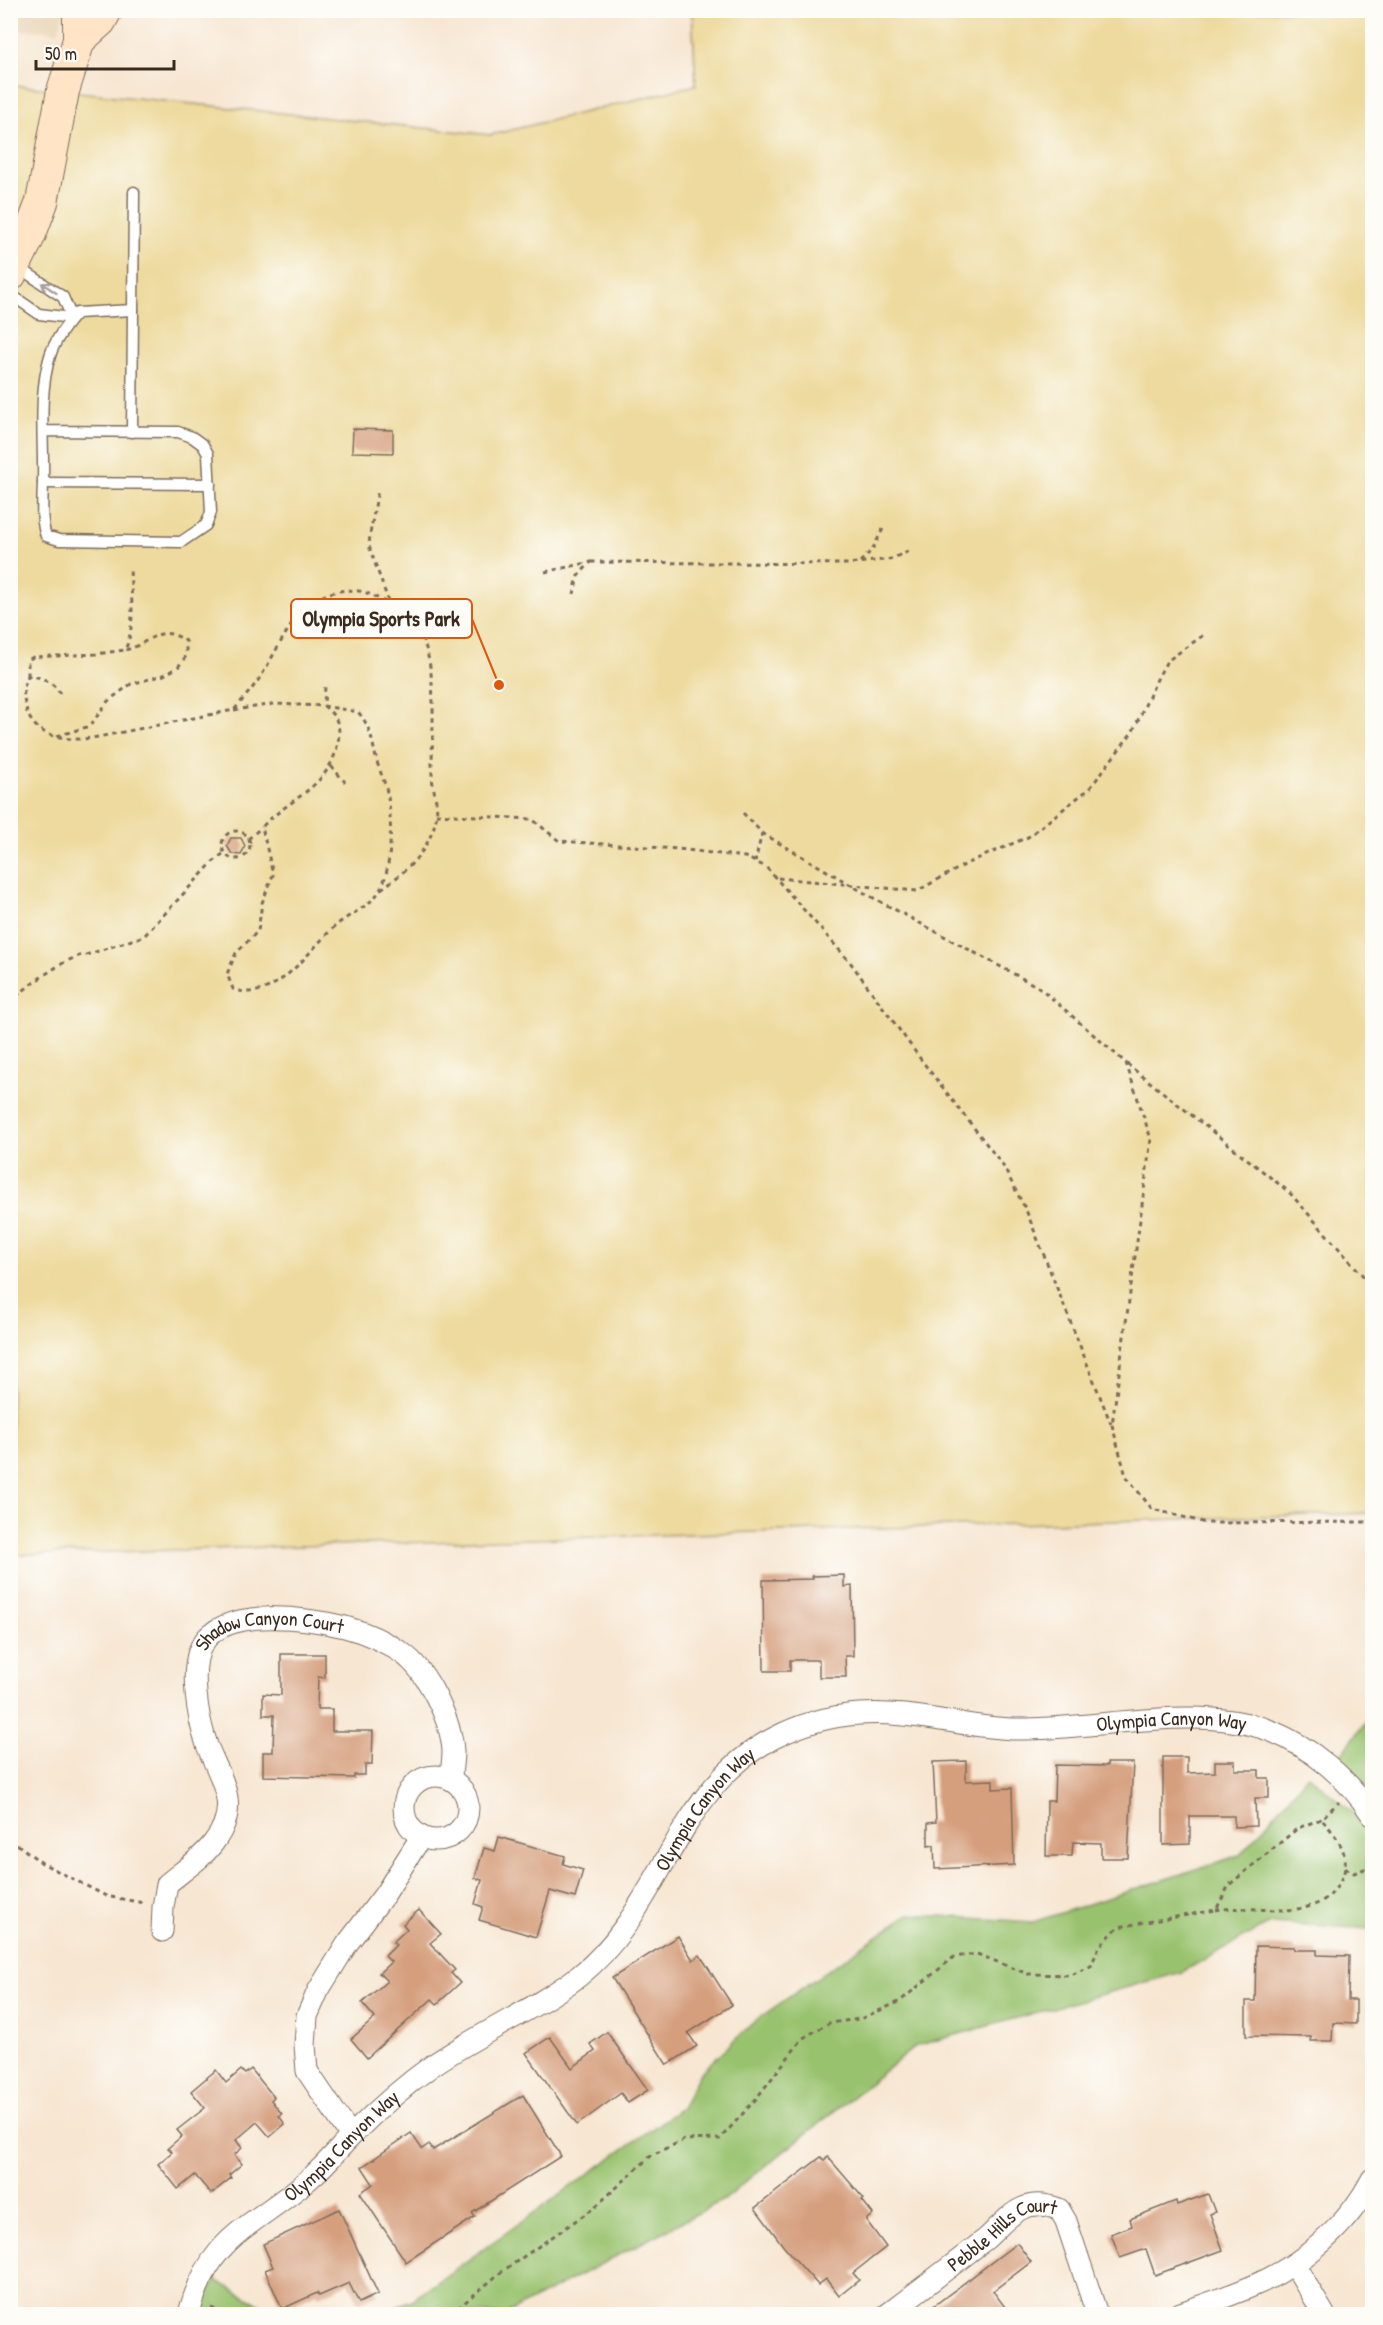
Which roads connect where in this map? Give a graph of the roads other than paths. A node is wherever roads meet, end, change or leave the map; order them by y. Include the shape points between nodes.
1 (106, 10) edge
2 (79, 25) edge
3 (134, 192) dead end
4 (12, 278) edge
5 (133, 310) junction
6 (72, 318) junction
7 (44, 431) junction
8 (132, 432) junction
9 (44, 483) junction
10 (210, 484) junction
11 (450, 1779) junction
12 (1372, 1815) edge
13 (421, 1837) junction
14 (162, 1931) dead end
15 (351, 2136) junction
16 (1372, 2180) edge
17 (1294, 2264) junction
18 (189, 2314) edge
19 (888, 2314) edge
20 (1097, 2314) edge
21 (1178, 2314) edge
22 (1324, 2314) edge

1 - 2 street via 100,21
2 - 4 street via 42,202
3 - 5 lane
6 -> 4 lane via 63,297
4 - 6 lane via 39,314
5 - 6 lane via 77,313
5 - 8 lane
6 - 7 lane via 50,353 44,385
7 - 8 lane
7 - 9 lane
8 - 10 lane via 178,432 192,437 208,454
9 - 10 lane
9 - 10 lane via 46,536 59,540 159,542 181,542 206,525 211,512
11 - 13 street via 421,1779 407,1794 404,1813 413,1831
11 - 13 street via 465,1793 465,1823 451,1837
11 - 14 street, Shadow Canyon Court via 453,1751 448,1724 420,1671 403,1654 346,1627 319,1622 259,1618 217,1628 203,1643 198,1658 196,1694 207,1745 224,1780 227,1812 215,1842 167,1884
12 - 15 street, Olympia Canyon Way via 1348,1784 1310,1753 1271,1731 1225,1719 1179,1718 1018,1729 873,1714 831,1718 808,1725 760,1745 715,1783 694,1811 642,1902 591,1964 556,1991 432,2066 395,2094
13 - 15 street via 347,1944 307,2016 307,2071
15 - 18 street, Olympia Canyon Way via 313,2177 227,2241 207,2267
16 - 17 street via 1344,2219
17 - 21 street via 1256,2285
17 - 22 street
19 - 20 street, Pebble Hills Court via 1016,2212 1049,2205 1059,2209 1066,2221

